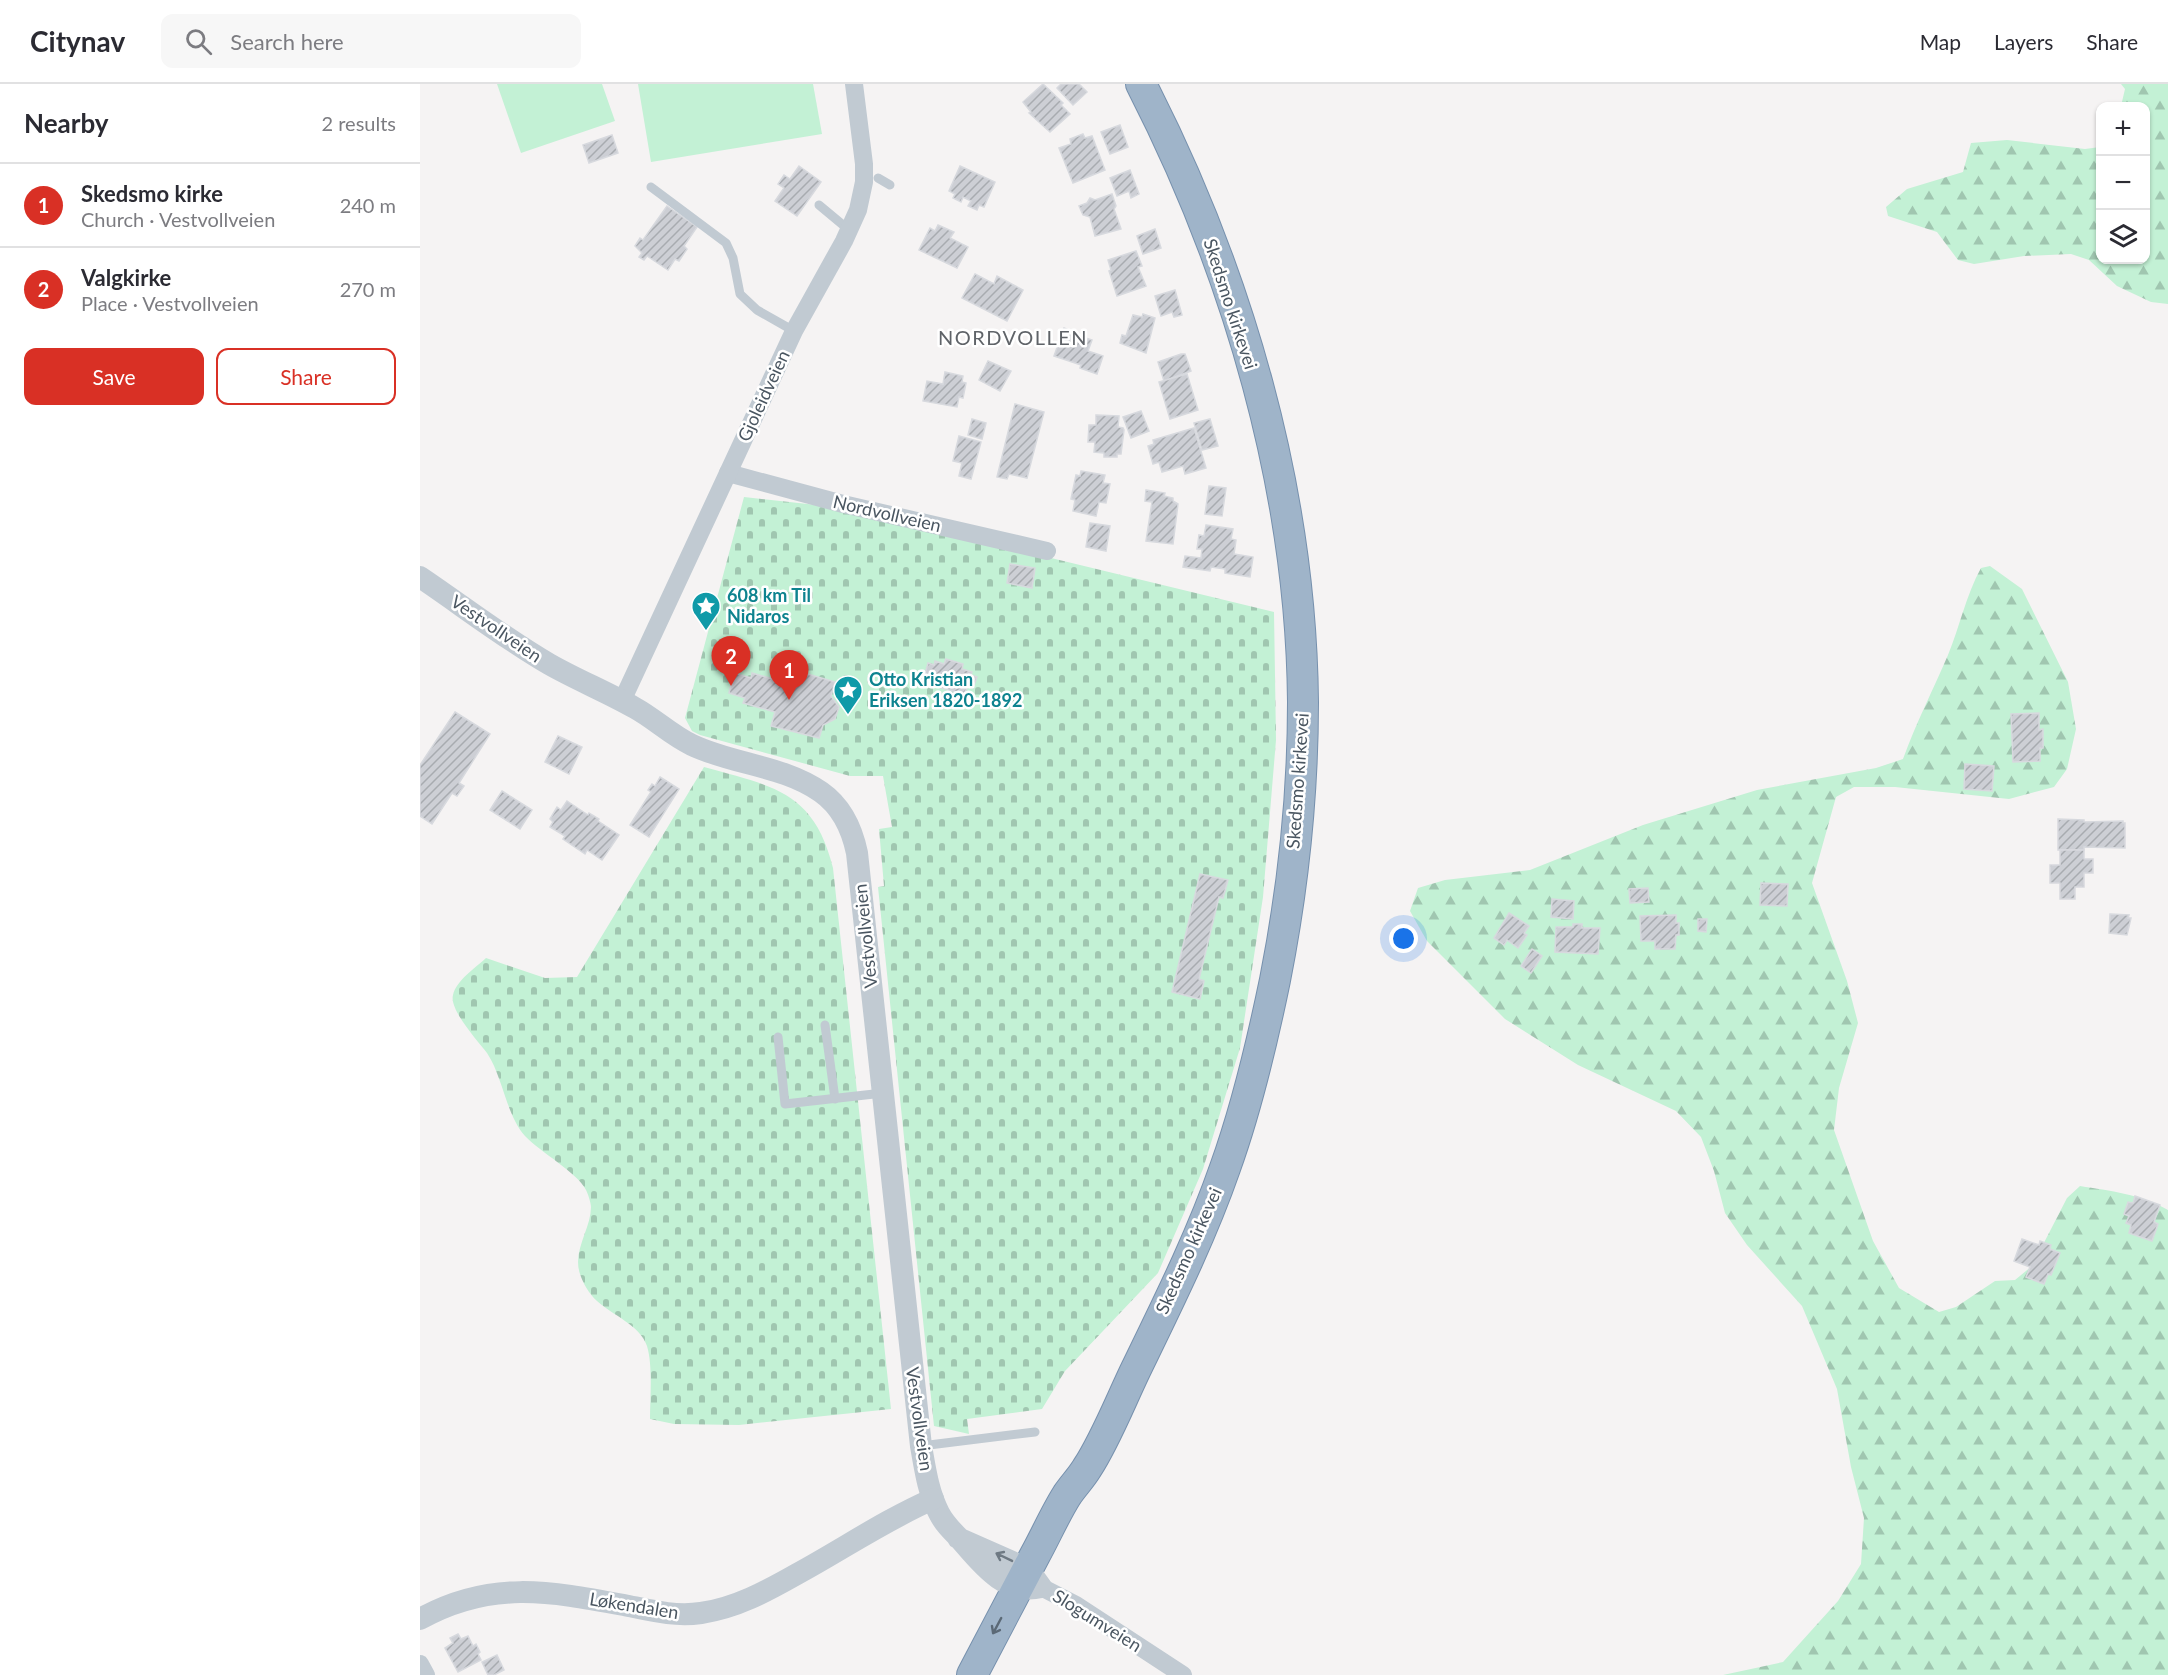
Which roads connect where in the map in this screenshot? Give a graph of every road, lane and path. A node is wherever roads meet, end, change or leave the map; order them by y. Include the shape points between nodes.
1 (854, 84) edge
2 (1141, 84) edge
3 (878, 178) dead end
4 (890, 185) dead end
5 (651, 187) dead end
6 (819, 205) dead end
7 (849, 230) junction
8 (794, 332) junction
9 (728, 473) junction
10 (1047, 551) dead end
11 (420, 577) edge
12 (622, 701) junction
13 (825, 1025) dead end
14 (778, 1037) dead end
15 (883, 1093) junction
16 (835, 1098) junction
17 (1035, 1432) dead end
18 (921, 1446) junction
19 (933, 1499) junction
20 (1029, 1581) junction
21 (420, 1620) edge
22 (420, 1664) edge
23 (426, 1675) edge
24 (972, 1675) edge
25 (993, 1675) edge
26 (1183, 1675) edge

1 - 7 street, Gjoleidveien via 864,182
2 - 20 highway, Skedsmo kirkevei via 1213,247 1264,414 1294,574 1301,661 1302,753 1282,939 1263,1037 1226,1167 1191,1252 1089,1466 1067,1494
3 - 4 lane
5 - 8 lane via 726,243 740,294 757,310
6 - 7 lane
7 - 8 street, Gjoleidveien
8 - 9 street, Gjoleidveien
9 - 10 street, Nordvollveien
9 - 12 street, Gjoleidveien
11 - 12 street, Vestvollveien via 560,677
12 - 15 street, Vestvollveien via 698,747 810,785 845,818 857,853
13 - 16 lane
14 - 16 lane via 785,1104
15 - 16 lane
15 - 18 street, Vestvollveien
17 - 18 lane
18 - 19 street, Vestvollveien
19 - 20 street, Vestvollveien via 958,1538
19 - 21 street, Løkendalen via 897,1515 765,1592 725,1608 672,1615 535,1591 488,1594 442,1607
20 -> 24 highway, Skedsmo kirkevei
20 - 25 highway, Skedsmo kirkevei
20 - 26 street, Slogumveien via 1076,1605
22 - 23 street

